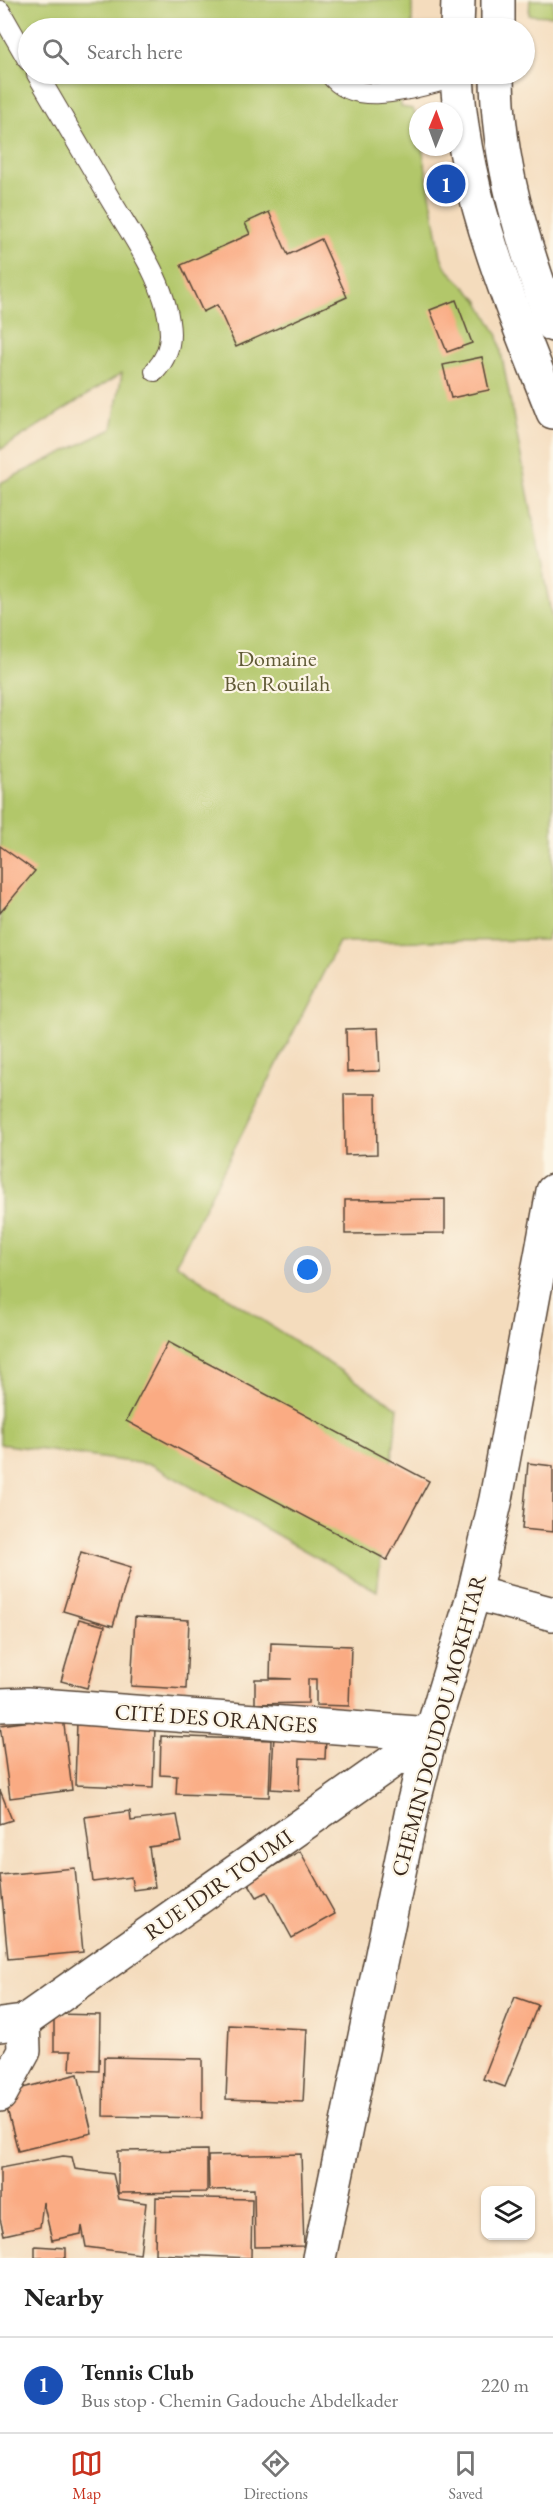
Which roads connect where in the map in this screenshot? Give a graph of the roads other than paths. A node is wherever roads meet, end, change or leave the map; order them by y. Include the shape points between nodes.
1 (458, 0) edge
2 (498, 0) edge
3 (0, 11) edge
4 (457, 18) edge
5 (498, 18) edge
6 (18, 42) edge
7 (43, 84) edge
8 (341, 84) edge
9 (419, 84) edge
10 (459, 84) edge
11 (497, 84) edge
12 (553, 324) edge
13 (155, 371) dead end
14 (553, 412) edge
15 (553, 1191) edge
16 (474, 1593) junction
17 (553, 1614) edge
18 (0, 1705) edge
19 (431, 1734) junction
20 (11, 2023) edge
21 (0, 2094) edge
22 (319, 2258) edge

1 - 4 street
2 - 5 street
3 - 6 lane
7 - 13 lane via 152,271 170,332 170,347
8 - 9 lane via 348,91 361,94
10 - 14 street via 470,177 498,270
11 - 12 street via 514,205
15 - 16 street, CHEMIN DOUDOU MOKHTAR via 496,1499
16 - 17 street
16 - 19 street, CHEMIN DOUDOU MOKHTAR
18 - 19 street, CITÉ DES ORANGES
19 - 20 street, RUE IDIR TOUMI
19 - 22 street, CHEMIN DOUDOU MOKHTAR via 387,1922
20 - 21 street via 24,2051

